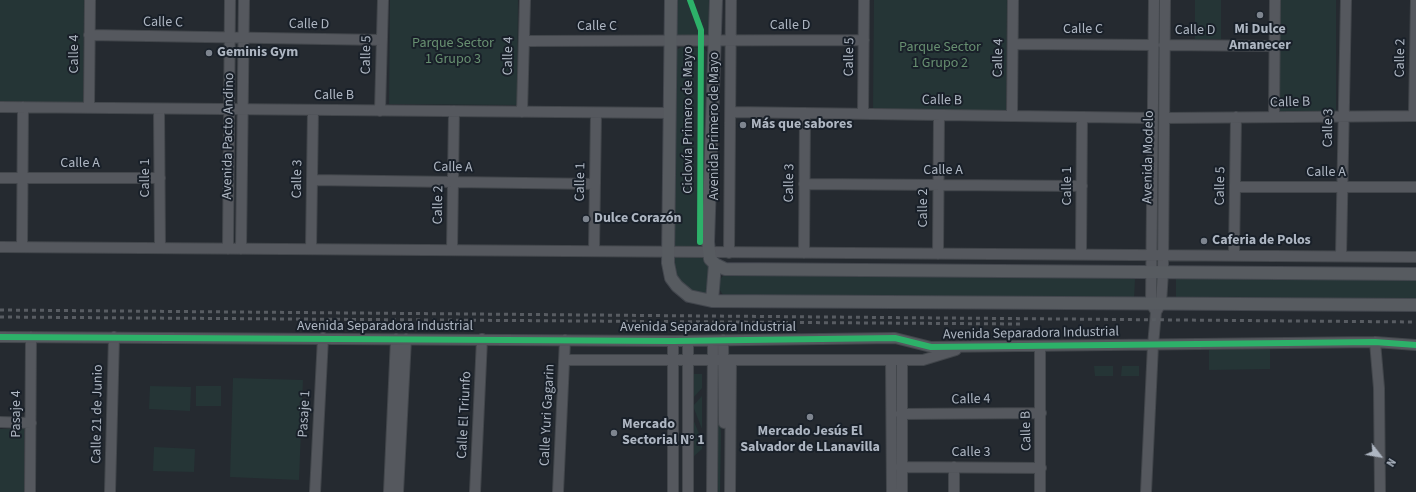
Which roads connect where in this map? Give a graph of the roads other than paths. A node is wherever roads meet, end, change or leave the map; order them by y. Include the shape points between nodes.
1 (90, 0) edge
2 (230, 0) edge
3 (244, 0) edge
4 (383, 0) edge
5 (525, 0) edge
6 (671, 0) edge
7 (716, 0) edge
8 (731, 0) edge
9 (864, 0) edge
10 (1013, 0) edge
11 (1154, 0) edge
12 (1165, 0) edge
13 (1275, 0) edge
14 (1346, 0) edge
15 (1416, 0) edge
16 (89, 35) junction
17 (237, 38) junction
18 (382, 40) junction
19 (731, 40) junction
20 (864, 40) junction
21 (524, 41) junction
22 (671, 41) junction
23 (716, 41) junction
24 (1013, 44) junction
25 (1159, 45) junction
26 (1274, 46) junction
27 (1415, 52) edge
28 (0, 107) edge
29 (23, 107) junction
30 (89, 108) junction
31 (159, 109) junction
32 (229, 109) junction
33 (244, 109) junction
34 (312, 110) junction
35 (380, 111) junction
36 (454, 112) junction
37 (522, 112) junction
38 (730, 112) junction
39 (596, 113) junction
40 (669, 113) junction
41 (805, 113) junction
42 (863, 114) junction
43 (939, 115) junction
44 (1012, 116) junction
45 (1344, 116) junction
46 (1415, 116) edge
47 (1082, 117) junction
48 (1236, 117) junction
49 (1274, 117) junction
50 (1158, 118) junction
51 (0, 178) edge
52 (22, 178) junction
53 (160, 178) junction
54 (312, 180) junction
55 (453, 182) junction
56 (595, 184) junction
57 (804, 184) junction
58 (939, 185) junction
59 (1082, 186) junction
60 (1235, 186) junction
61 (1342, 187) junction
62 (1416, 187) edge
63 (0, 246) edge
64 (22, 247) junction
65 (160, 248) junction
66 (228, 248) junction
67 (241, 249) junction
68 (311, 249) junction
69 (452, 250) junction
70 (594, 251) junction
71 (668, 252) junction
72 (709, 252) junction
73 (729, 252) junction
74 (804, 253) junction
75 (938, 254) junction
76 (1081, 254) junction
77 (1157, 255) junction
78 (1234, 255) junction
79 (1341, 256) junction
80 (1416, 257) edge
81 (715, 264) junction
82 (1157, 272) junction
83 (1416, 274) edge
84 (712, 301) junction
85 (1416, 305) edge
86 (1156, 306) junction
87 (0, 337) edge
88 (31, 337) junction
89 (114, 337) junction
90 (323, 338) junction
91 (401, 339) junction
92 (482, 339) junction
93 (565, 340) junction
94 (713, 340) junction
95 (723, 340) junction
96 (673, 341) junction
97 (688, 341) junction
98 (1375, 342) junction
99 (1153, 345) junction
100 (1416, 345) edge
101 (966, 346) junction
102 (1040, 346) junction
103 (564, 360) junction
104 (673, 360) junction
105 (688, 360) junction
106 (712, 360) junction
107 (727, 360) junction
108 (891, 360) junction
109 (902, 360) junction
110 (1040, 413) junction
111 (901, 414) junction
112 (0, 422) edge
113 (398, 422) junction
114 (30, 423) junction
115 (901, 467) junction
116 (954, 467) junction
117 (1041, 468) junction
118 (30, 492) edge
119 (110, 492) edge
120 (315, 492) edge
121 (389, 492) edge
122 (398, 492) edge
123 (475, 492) edge
124 (558, 492) edge
125 (673, 492) edge
126 (688, 492) edge
127 (712, 492) edge
128 (730, 492) edge
129 (892, 492) edge
130 (902, 492) edge
131 (954, 492) edge
132 (1040, 492) edge
133 (1146, 492) edge
134 (1380, 492) edge

1 - 16 street, Calle 4
2 - 17 street, Avenida Pacto Andino
3 - 17 street, Avenida Pacto Andino
4 - 18 street, Calle 5
5 - 21 street, Calle 4
6 - 22 main road
7 - 23 main road, Avenida Primero de Mayo
8 - 19 street, Avenida Primero de Mayo
9 - 20 street, Calle 5
10 - 24 street, Calle 4
11 - 25 street, Avenida Modelo
12 - 25 street, Avenida Modelo
13 - 26 street
14 - 45 street, Calle 3
15 - 27 street, Calle 2
16 - 17 street, Calle C
16 - 30 street, Calle 4
17 - 18 street, Calle D
17 - 32 street, Avenida Pacto Andino
17 - 33 street, Avenida Pacto Andino
18 - 35 street, Calle 5
19 - 20 street, Calle D
19 - 23 street, Calle D
19 - 38 street, Avenida Primero de Mayo
20 - 42 street, Calle 5
21 - 22 street, Calle C
21 - 37 street, Calle 4
22 - 23 street, Calle C
22 - 40 main road
23 - 72 main road, Avenida Primero de Mayo
24 - 25 street, Calle C
24 - 44 street, Calle 4
25 - 26 street, Calle D
25 - 50 street, Avenida Modelo
26 - 49 street
27 - 46 street, Calle 2
28 - 29 street, Calle B
29 - 30 street, Calle B
29 - 52 street
30 - 31 street, Calle B
31 - 32 street, Calle B
31 - 53 street, Calle 1
32 - 33 street, Calle B
32 - 66 street, Avenida Pacto Andino
33 - 34 street, Calle B
33 - 67 street, Avenida Pacto Andino
34 - 35 street, Calle B
34 - 54 street, Calle 3
35 - 36 street, Calle B
36 - 37 street, Calle B
36 - 55 street, Calle 2
37 - 39 street, Calle B
38 - 41 street, Calle B
38 - 73 street, Avenida Primero de Mayo
39 - 40 street, Calle B
39 - 56 street, Calle 1
40 - 71 main road
41 - 42 street, Calle B
41 - 57 street, Calle 3
42 - 43 street, Calle B
43 - 44 street, Calle B
43 - 58 street, Calle 2
44 - 47 street, Calle B
45 - 46 street, Calle B
45 - 49 street, Calle B
45 - 61 street, Calle 3
47 - 50 street, Calle B
47 - 59 street, Calle 1
48 - 49 street, Calle B
48 - 50 street, Calle B
48 - 60 street, Calle 5
50 - 77 street, Avenida Modelo
51 - 52 street, Calle A
52 - 53 street, Calle A
52 - 64 street
53 - 65 street, Calle 1
54 - 55 street, Calle A
54 - 68 street, Calle 3
55 - 56 street, Calle A
55 - 69 street, Calle 2
56 - 70 street, Calle 1
57 - 58 street, Calle A
57 - 74 street, Calle 3
58 - 59 street, Calle A
58 - 75 street, Calle 2
59 - 76 street, Calle 1
60 - 61 street, Calle A
60 - 78 street, Calle 5
61 - 62 street, Calle A
61 - 79 street, Calle 3
63 - 64 street
64 - 65 street
65 - 66 street
66 - 67 street
67 - 68 street
68 - 69 street
69 - 70 street
70 - 71 street
71 - 72 street
71 - 84 main road, Avenida Separadora Industrial via 669,270 677,286 689,296
72 - 73 street
72 - 81 main road via 710,259
73 - 74 street
74 - 75 street
75 - 76 street
76 - 77 street
77 - 78 street
77 - 82 street, Avenida Modelo
78 - 79 street
79 - 80 street
81 - 82 main road via 732,270
81 - 84 main road, Avenida Separadora Industrial
82 - 83 main road
82 - 86 street, Avenida Modelo
84 - 86 main road, Avenida Separadora Industrial
85 - 86 main road, Avenida Separadora Industrial
86 - 99 street, Avenida Modelo
87 - 88 street, Avenida Separadora Industrial
88 - 89 street, Avenida Separadora Industrial
88 - 114 street, Pasaje 4
89 - 90 street, Avenida Separadora Industrial
89 - 119 street, Calle 21 de Junio
90 - 91 street, Avenida Separadora Industrial
90 - 120 street, Pasaje 1
91 - 92 street, Avenida Separadora Industrial
91 - 113 street
92 - 93 street, Avenida Separadora Industrial
92 - 123 street, Calle El Triunfo
93 - 96 street, Avenida Separadora Industrial
93 - 103 street, Calle Yuri Gagarin
94 - 95 street, Avenida Separadora Industrial
94 - 97 street, Avenida Separadora Industrial
94 - 106 street
95 - 101 street, Avenida Separadora Industrial via 895,338 931,347
95 - 107 street
96 - 97 street, Avenida Separadora Industrial
96 - 104 street
97 - 105 street
98 - 99 street, Avenida Separadora Industrial
98 - 100 street, Avenida Separadora Industrial
98 - 134 street via 1379,388
99 - 102 street, Avenida Separadora Industrial
99 - 133 street, Avenida Modelo
101 - 102 street, Avenida Separadora Industrial
101 - 109 street, Avenida Separadora Industrial via 923,360
102 - 110 street, Calle B
103 - 104 street, Avenida Separadora Industrial
103 - 124 street, Calle Yuri Gagarin
104 - 105 street, Avenida Separadora Industrial
104 - 125 street
105 - 106 street, Avenida Separadora Industrial
105 - 126 street
106 - 107 street, Avenida Separadora Industrial
106 - 127 street
107 - 108 street, Avenida Separadora Industrial
107 - 128 street via 731,442
108 - 109 street, Avenida Separadora Industrial
108 - 129 street
109 - 111 street
110 - 111 street, Calle 4
110 - 117 street, Calle B
111 - 115 street
112 - 114 street
113 - 121 street
113 - 122 street
114 - 118 street, Pasaje 4
115 - 116 street, Calle 3
115 - 130 street
116 - 117 street, Calle 3
116 - 131 street
117 - 132 street, Calle B

